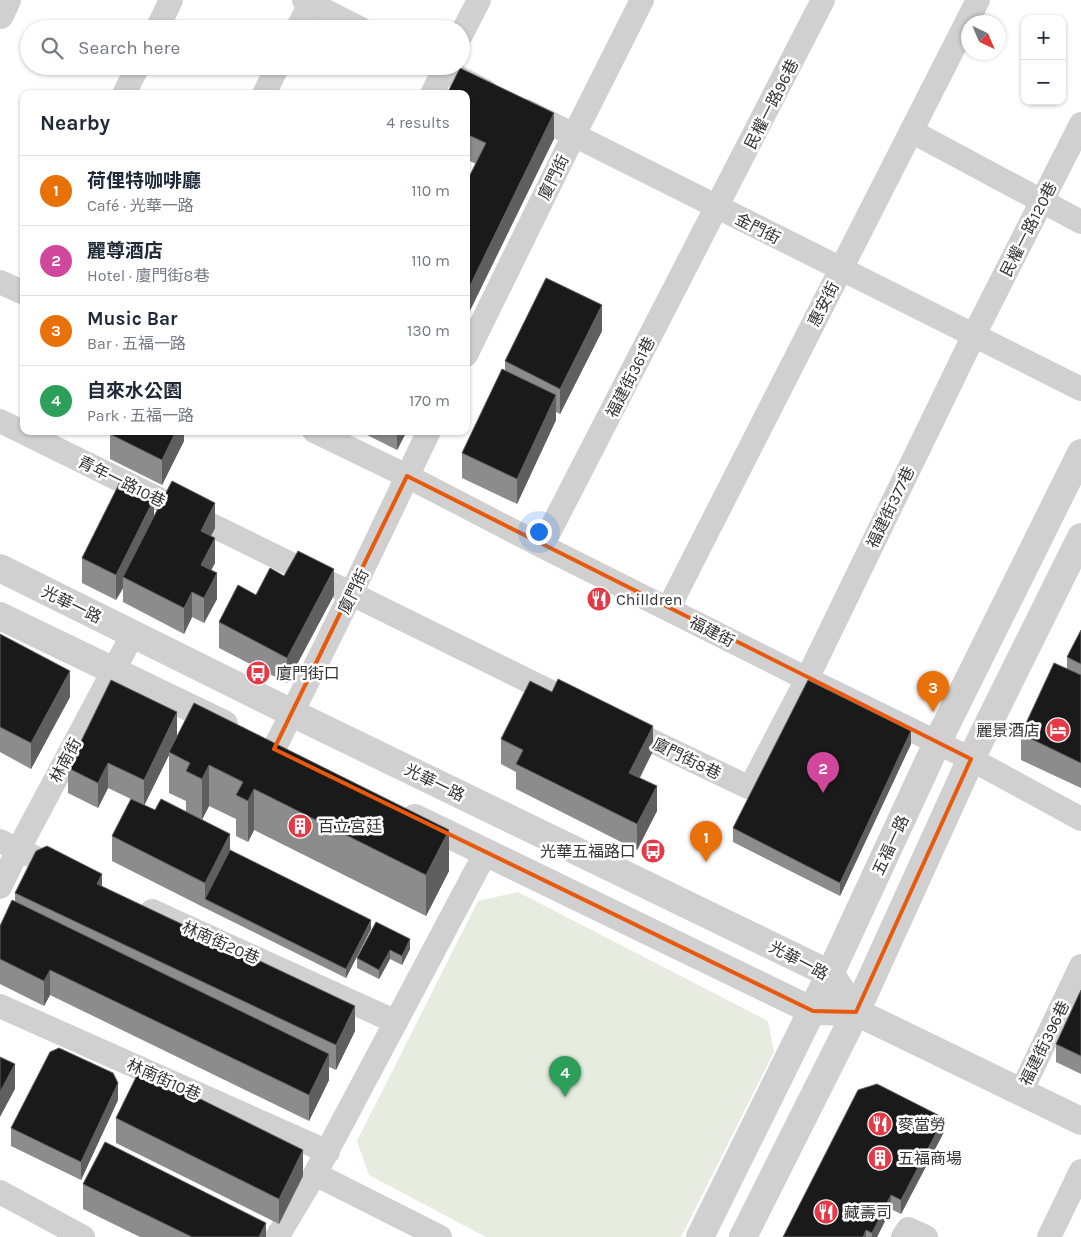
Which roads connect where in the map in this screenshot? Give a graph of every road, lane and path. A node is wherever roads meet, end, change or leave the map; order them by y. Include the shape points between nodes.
1 (7, 0) edge
2 (171, 0) edge
3 (479, 0) edge
4 (642, 0) edge
5 (824, 0) edge
6 (978, 0) edge
7 (308, 1) edge
8 (0, 15) edge
9 (161, 20) edge
10 (301, 20) edge
11 (344, 20) edge
12 (469, 20) edge
13 (134, 75) edge
14 (274, 75) edge
15 (439, 75) edge
16 (456, 75) edge
17 (126, 90) edge
18 (266, 90) edge
19 (434, 90) edge
20 (1081, 124) edge
21 (911, 131) junction
22 (574, 135) junction
23 (1042, 201) junction
24 (718, 208) junction
25 (1081, 222) edge
26 (841, 269) junction
27 (0, 282) edge
28 (20, 291) edge
29 (974, 335) junction
30 (470, 347) edge
31 (1081, 389) edge
32 (0, 421) edge
33 (20, 431) edge
34 (28, 435) edge
35 (322, 435) edge
36 (427, 435) edge
37 (1081, 453) edge
38 (407, 476) junction
39 (1081, 537) edge
40 (542, 546) junction
41 (0, 568) edge
42 (351, 594) junction
43 (668, 609) junction
44 (0, 616) edge
45 (133, 634) junction
46 (113, 670) junction
47 (807, 679) junction
48 (581, 706) edge
49 (292, 713) junction
50 (608, 719) edge
51 (259, 742) junction
52 (937, 742) junction
53 (971, 759) junction
54 (300, 762) edge
55 (397, 809) edge
56 (1081, 819) edge
57 (9, 845) edge
58 (486, 852) junction
59 (81, 878) edge
60 (0, 886) edge
61 (135, 903) edge
62 (1081, 966) edge
63 (830, 974) junction
64 (0, 1006) edge
65 (813, 1011) junction
66 (856, 1012) junction
67 (396, 1022) junction
68 (1021, 1092) junction
69 (1081, 1122) edge
70 (328, 1152) junction
71 (1081, 1171) edge
72 (315, 1174) junction
73 (0, 1192) edge
74 (83, 1237) edge
75 (277, 1237) edge
76 (440, 1237) edge
77 (700, 1237) edge
78 (743, 1237) edge
79 (903, 1237) edge
80 (926, 1237) edge
81 (1049, 1237) edge

1 - 8 street
2 - 9 street
3 - 12 street
4 - 22 street, 廈門街
5 - 24 street, 民權一路96巷
6 - 21 street, 惠安街
7 - 10 street
7 - 11 street
13 - 17 street
14 - 18 street
15 - 19 street
16 - 22 street, 金門街
20 - 23 street, 民權一路120巷
21 - 23 street
21 - 26 street, 惠安街
22 - 24 street, 金門街
22 - 30 street, 廈門街
23 - 25 street
23 - 29 street, 民權一路120巷
24 - 26 street, 金門街
24 - 40 street, 福建街361巷
26 - 29 street, 金門街
26 - 43 street, 惠安街
27 - 28 street
29 - 31 street, 金門街
29 - 47 street, 福建街377巷
32 - 33 street, 青年一路10巷
34 - 42 street, 青年一路10巷
35 - 38 street, 福建街
36 - 38 street, 廈門街
37 - 52 street, 五福一路
38 - 40 street, 福建街
38 - 42 street, 廈門街
39 - 53 street
40 - 43 street, 福建街
41 - 45 street, 光華一路
42 - 48 street
42 - 49 street, 廈門街
43 - 47 street, 福建街
44 - 46 street
45 - 46 street, 林南街
45 - 49 street, 光華一路
46 - 51 street
46 - 57 street, 林南街
47 - 50 street, 廈門街8巷 via 750,788
47 - 52 street, 福建街
49 - 51 street, 廈門街
49 - 63 street, 光華一路
51 - 54 street
52 - 53 street, 福建街
52 - 63 street, 五福一路
53 - 56 street, 福建街
53 - 66 street
55 - 58 street, 光華一路
57 - 59 street
57 - 60 street, 林南街
58 - 65 street, 光華一路
58 - 67 street
61 - 67 street, 林南街20巷
62 - 68 street, 福建街396巷
63 - 65 street, 五福一路
63 - 66 street, 光華一路
64 - 70 street, 林南街10巷
65 - 66 street, 光華一路
65 - 77 street, 五福一路
66 - 68 street, 光華一路
66 - 78 street
67 - 70 street
68 - 69 street, 光華一路
70 - 72 street
71 - 81 street
72 - 75 street
72 - 76 street
73 - 74 street
79 - 80 street via 908,1229

